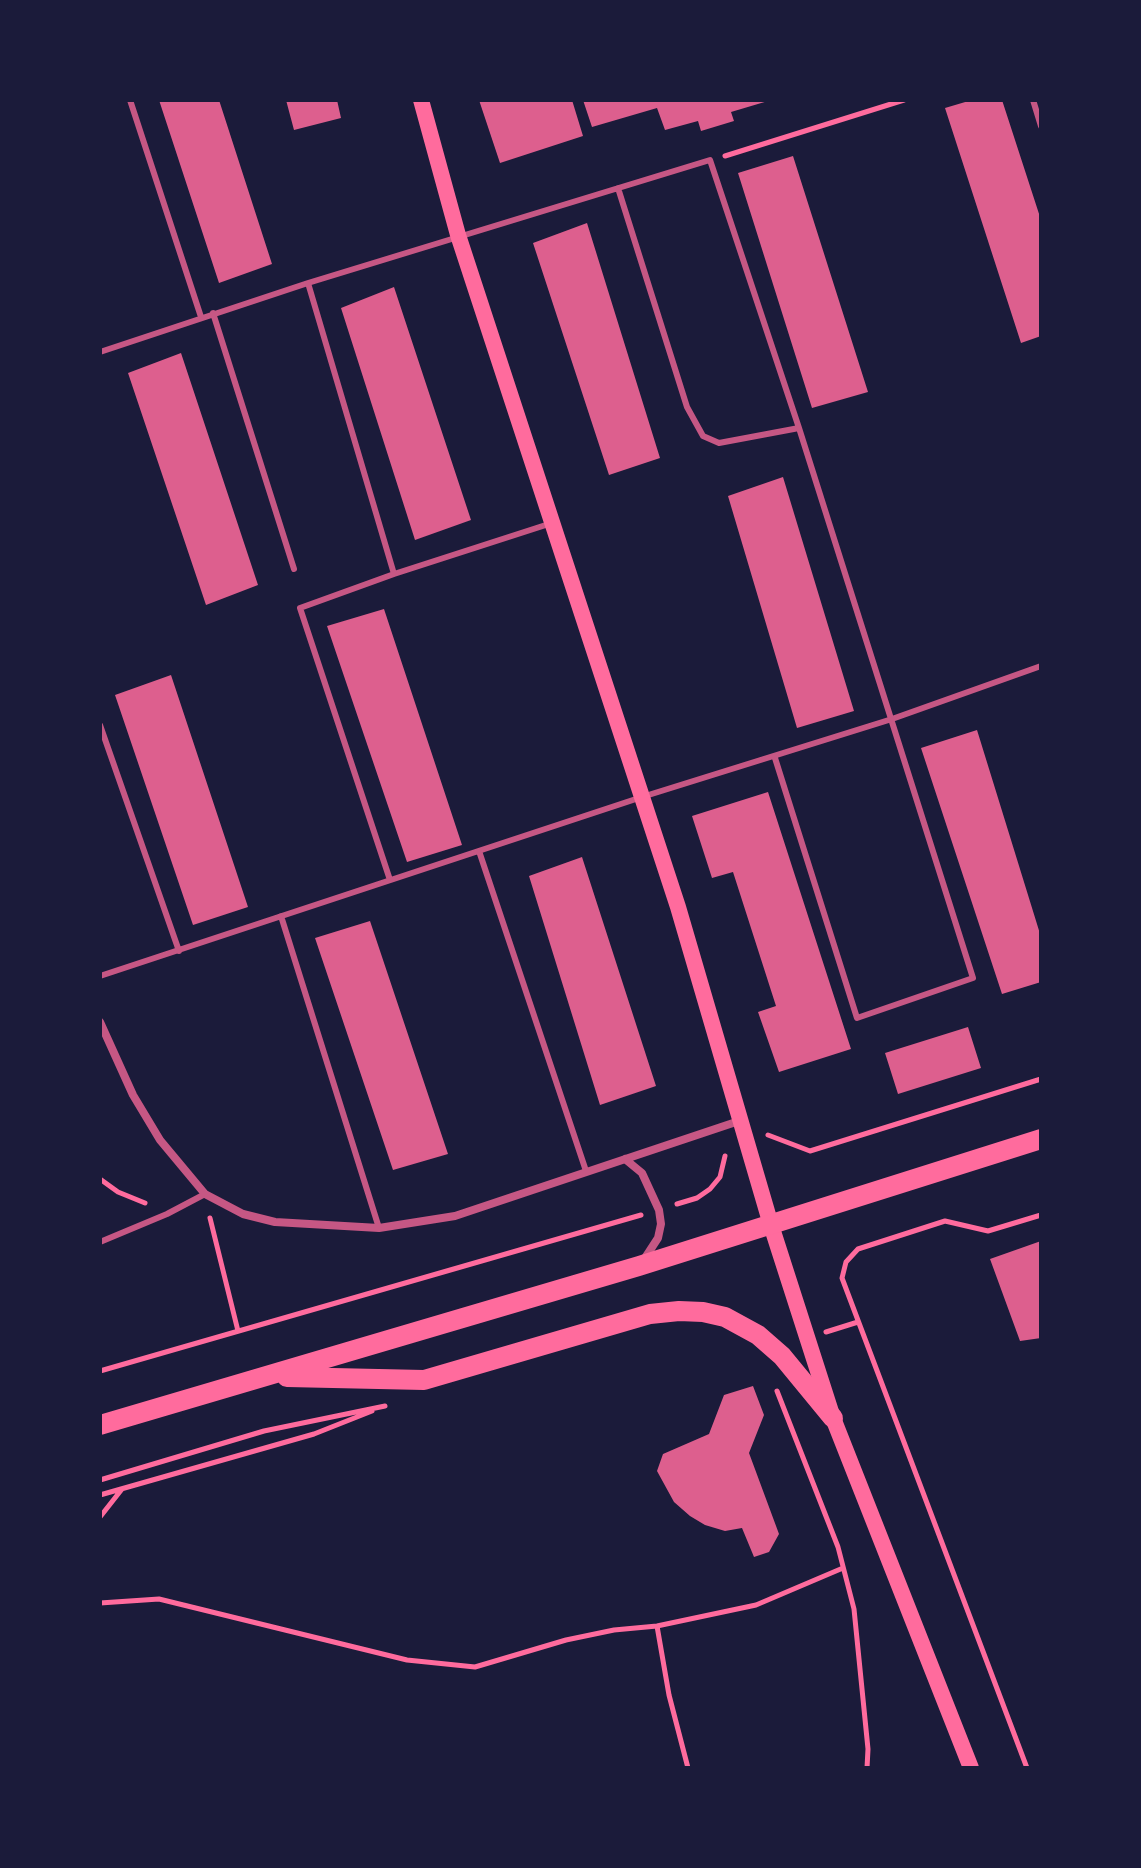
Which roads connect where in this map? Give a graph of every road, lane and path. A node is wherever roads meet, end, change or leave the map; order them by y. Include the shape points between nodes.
1 (130, 100) edge
2 (421, 100) edge
3 (904, 100) edge
4 (1033, 100) edge
5 (1041, 126) edge
6 (710, 160) junction
7 (618, 188) junction
8 (458, 235) junction
9 (308, 283) junction
10 (213, 313) junction
11 (201, 317) junction
12 (100, 352) edge
13 (799, 428) junction
14 (552, 523) junction
15 (294, 569) dead end
16 (394, 574) junction
17 (1041, 666) edge
18 (892, 719) junction
19 (100, 725) edge
20 (775, 758) junction
21 (642, 797) junction
22 (479, 851) junction
23 (390, 880) junction
24 (281, 916) junction
25 (179, 951) junction
26 (100, 976) edge
27 (100, 1022) edge
28 (1041, 1079) edge
29 (742, 1120) junction
30 (747, 1139) junction
31 (1041, 1139) edge
32 (625, 1159) junction
33 (586, 1171) junction
34 (100, 1179) edge
35 (205, 1194) junction
36 (659, 1210) junction
37 (167, 1214) junction
38 (1041, 1215) edge
39 (771, 1225) junction
40 (379, 1228) junction
41 (100, 1242) edge
42 (639, 1266) junction
43 (238, 1331) junction
44 (100, 1371) edge
45 (267, 1376) junction
46 (776, 1389) dead end
47 (380, 1407) dead end
48 (833, 1418) junction
49 (100, 1425) edge
50 (123, 1488) junction
51 (100, 1495) edge
52 (100, 1517) edge
53 (843, 1568) junction
54 (100, 1603) edge
55 (657, 1626) junction
56 (688, 1768) edge
57 (867, 1768) edge
58 (971, 1768) edge
59 (1027, 1768) edge

1 - 11 lane
2 - 8 main road
3 - 6 path
4 - 5 lane
6 - 7 lane
6 - 13 lane
7 - 8 lane
7 - 13 lane via 687,407 703,436 719,443
8 - 9 lane
8 - 14 main road
9 - 10 lane
9 - 16 lane
10 - 11 lane
10 - 15 lane
11 - 12 lane
13 - 18 lane
14 - 16 lane
14 - 21 main road
16 - 23 lane via 300,608
17 - 18 lane
18 - 20 lane
18 - 20 lane via 973,978 857,1018
19 - 25 lane
20 - 21 lane
21 - 22 lane
21 - 29 main road
22 - 23 lane
22 - 33 lane
23 - 24 lane
24 - 25 lane
24 - 40 lane
25 - 26 lane
27 - 35 street via 160,1140
28 - 30 path via 810,1151 766,1134
29 - 30 main road
29 - 32 street
30 - 36 path via 725,1147 720,1177 710,1189
30 - 39 main road
31 - 39 main road
32 - 33 street
32 - 36 street via 642,1173
33 - 40 street via 455,1216
34 - 37 path
35 - 37 lane
35 - 40 street via 243,1214 275,1222
35 - 43 path
36 - 42 street via 658,1238
36 - 43 path
37 - 41 lane
38 - 59 path via 988,1231 945,1221 932,1225 858,1249 846,1262 842,1278
39 - 42 main road
39 - 48 main road
42 - 45 main road
43 - 44 path
45 - 48 main road via 424,1380 650,1314 703,1312 758,1335
45 - 49 main road
46 - 53 path
47 - 50 path via 314,1434
48 - 58 main road
50 - 51 path
50 - 52 path
53 - 55 path via 756,1605
53 - 57 path via 854,1609
54 - 55 path via 159,1599 407,1660 475,1667 566,1640
55 - 56 path

